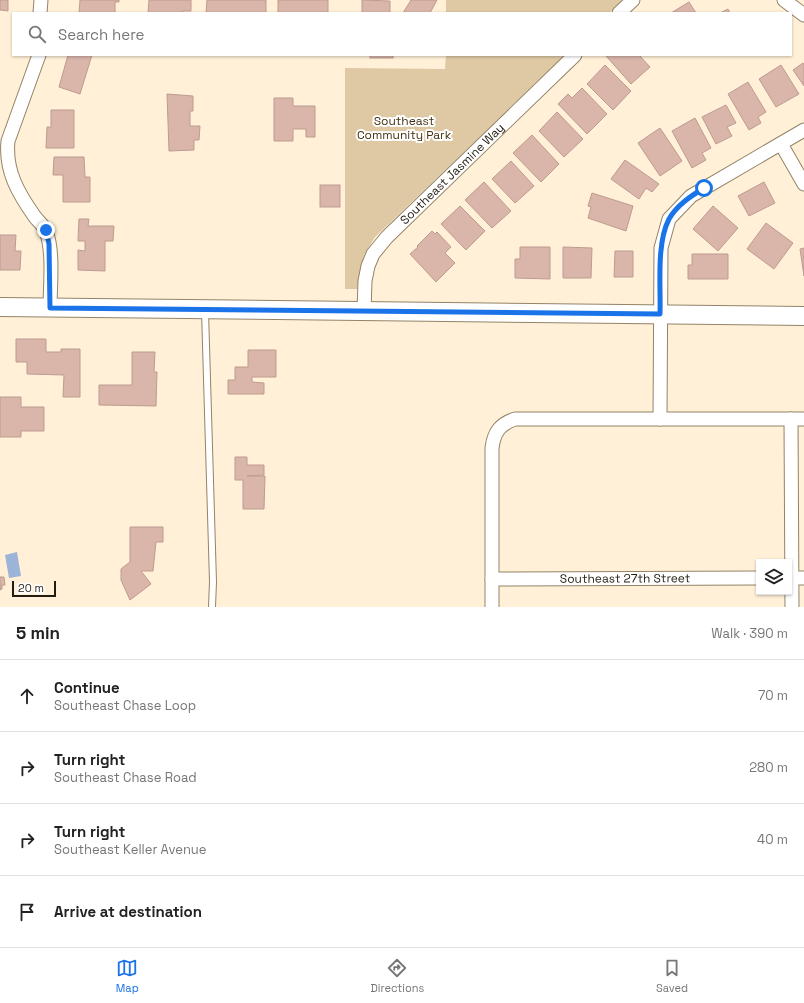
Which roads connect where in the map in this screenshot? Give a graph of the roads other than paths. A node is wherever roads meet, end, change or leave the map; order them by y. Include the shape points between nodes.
1 (40, 0) edge
2 (633, 0) edge
3 (784, 0) edge
4 (40, 12) edge
5 (620, 12) edge
6 (804, 15) edge
7 (39, 56) edge
8 (574, 56) edge
9 (804, 130) edge
10 (781, 144) junction
11 (804, 184) edge
12 (0, 307) edge
13 (50, 308) junction
14 (205, 310) junction
15 (364, 311) junction
16 (660, 314) junction
17 (804, 316) edge
18 (660, 419) junction
19 (798, 419) edge
20 (756, 578) edge
21 (795, 578) edge
22 (492, 579) junction
23 (212, 607) edge
24 (492, 607) edge
25 (792, 607) edge

1 - 4 street
2 - 5 street
3 - 6 street
7 - 13 street via 8,141 6,156 18,192 46,230 49,244
8 - 15 street, Southeast Jasmine Way via 387,237 373,254 365,281
9 - 10 street
10 - 11 street
10 - 16 street via 690,196 669,219 661,248
12 - 13 street
13 - 14 street
14 - 15 street
14 - 23 lane
15 - 16 street
16 - 17 street
16 - 18 street
18 - 19 street
18 - 22 street via 515,419 505,422 498,428 492,448
19 - 21 street
20 - 22 street, Southeast 27th Street
21 - 25 street
22 - 24 street

